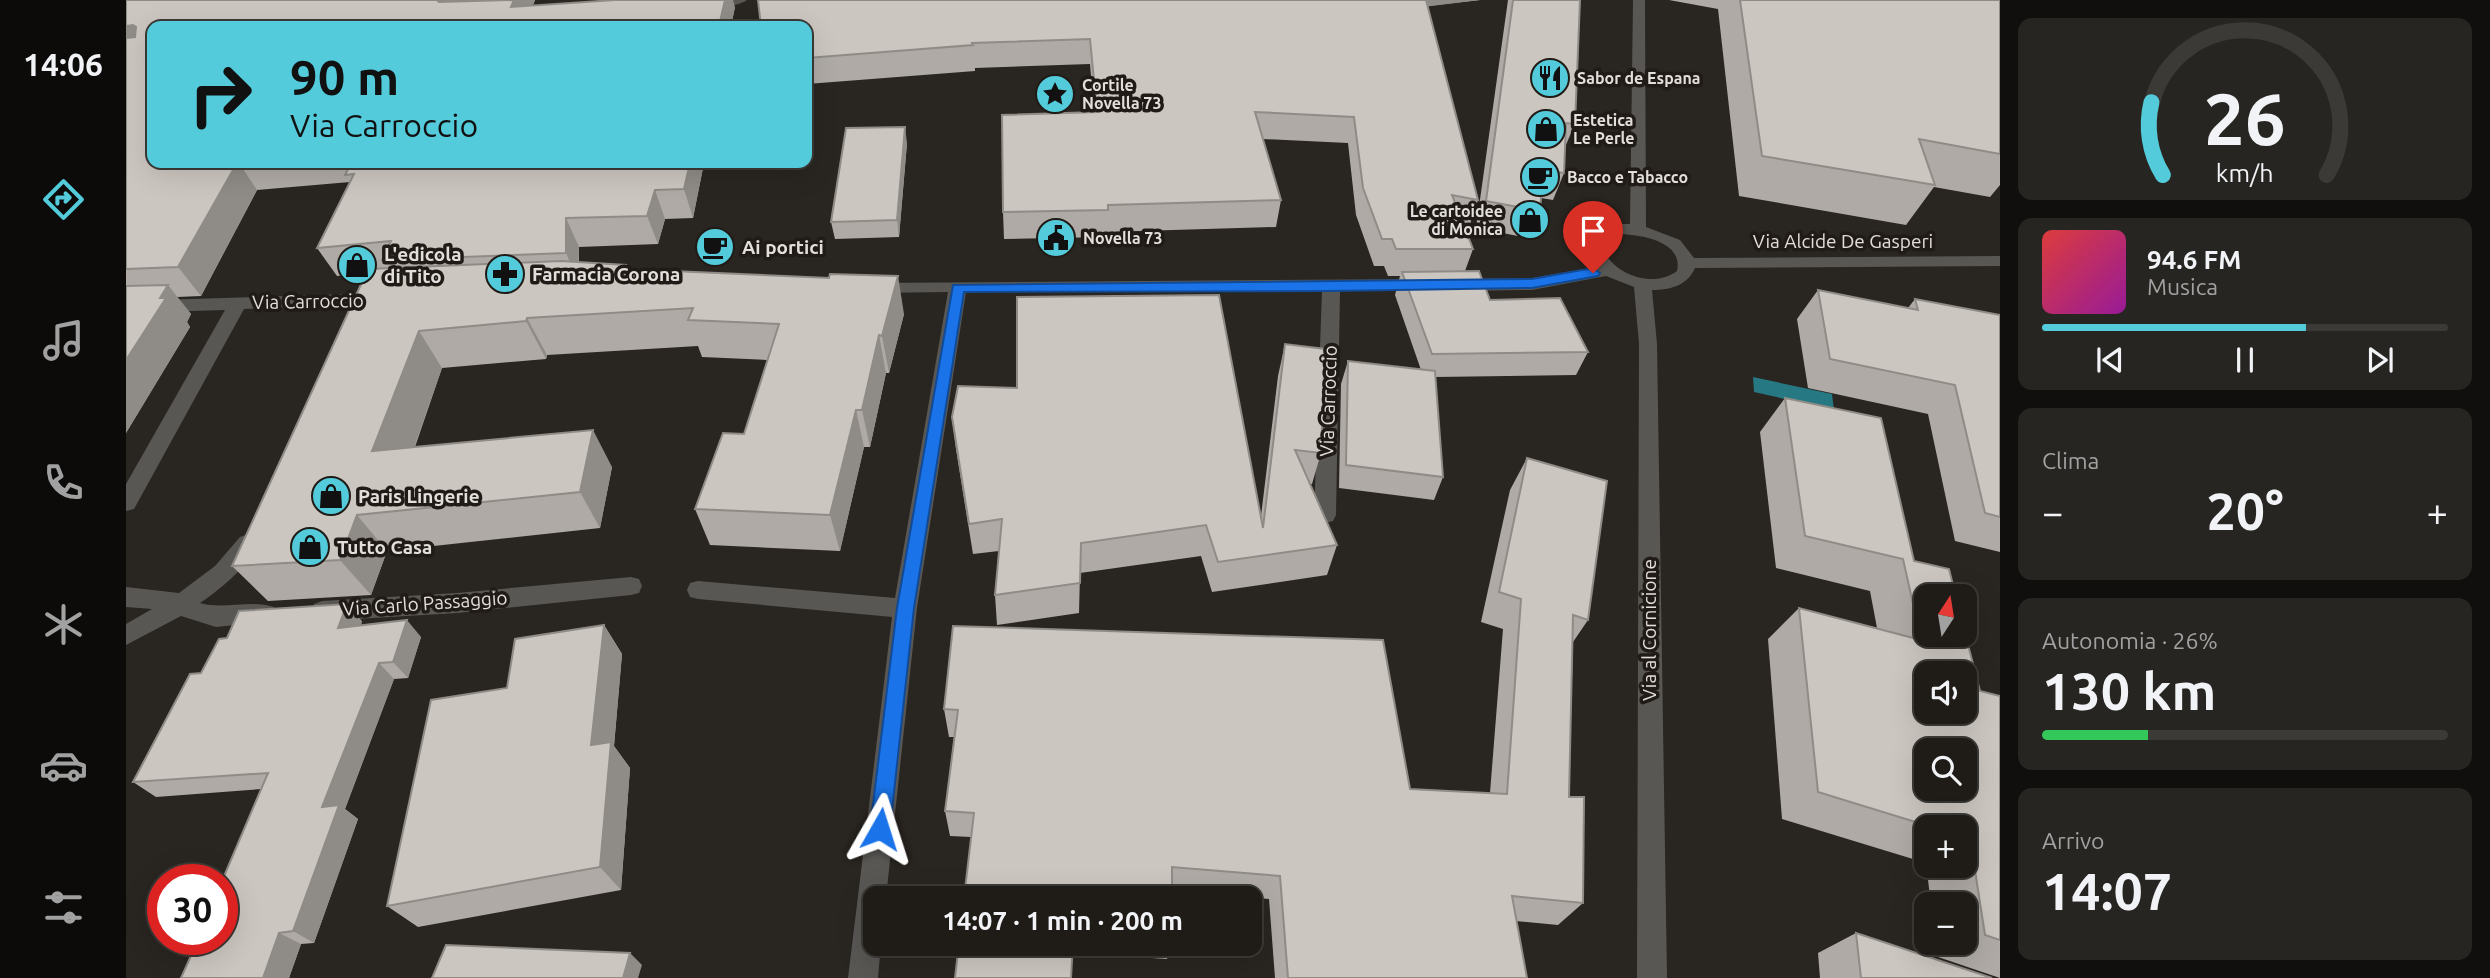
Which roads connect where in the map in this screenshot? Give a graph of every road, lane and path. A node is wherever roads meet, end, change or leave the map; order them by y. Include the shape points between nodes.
1 (741, 0) edge
2 (1639, 0) edge
3 (689, 5) edge
4 (1638, 230) junction
5 (2000, 261) edge
6 (1687, 263) junction
7 (1609, 270) junction
8 (1642, 282) junction
9 (859, 287) edge
10 (1331, 287) junction
11 (958, 288) junction
12 (392, 299) edge
13 (361, 300) junction
14 (238, 303) junction
15 (126, 307) edge
16 (352, 321) edge
17 (126, 503) edge
18 (1325, 515) edge
19 (257, 527) edge
20 (631, 586) dead end
21 (698, 590) dead end
22 (126, 597) edge
23 (180, 603) junction
24 (905, 608) junction
25 (126, 635) edge
26 (863, 978) edge
27 (1652, 978) edge

1 - 3 street
2 - 4 street
4 - 6 street via 1674,245
4 - 7 street via 1615,229 1596,237 1593,252
5 - 6 street, Via Alcide De Gasperi
6 - 8 street via 1679,279
7 - 8 street
7 - 10 street via 1532,284
8 - 27 street, Via al Cornicione via 1648,344
9 - 11 street
10 - 11 street
10 - 18 street, Via Carroccio
11 - 24 street
12 - 13 street, Via Carroccio
13 - 14 street, Via Carroccio
13 - 16 street
14 - 15 street, Via Carroccio
14 - 17 street
19 - 23 street via 234,564
20 - 23 street, Via Carlo Passaggio via 457,603 216,617
21 - 24 street
22 - 23 street, Via Carlo Passaggio
23 - 25 street
24 - 26 street

